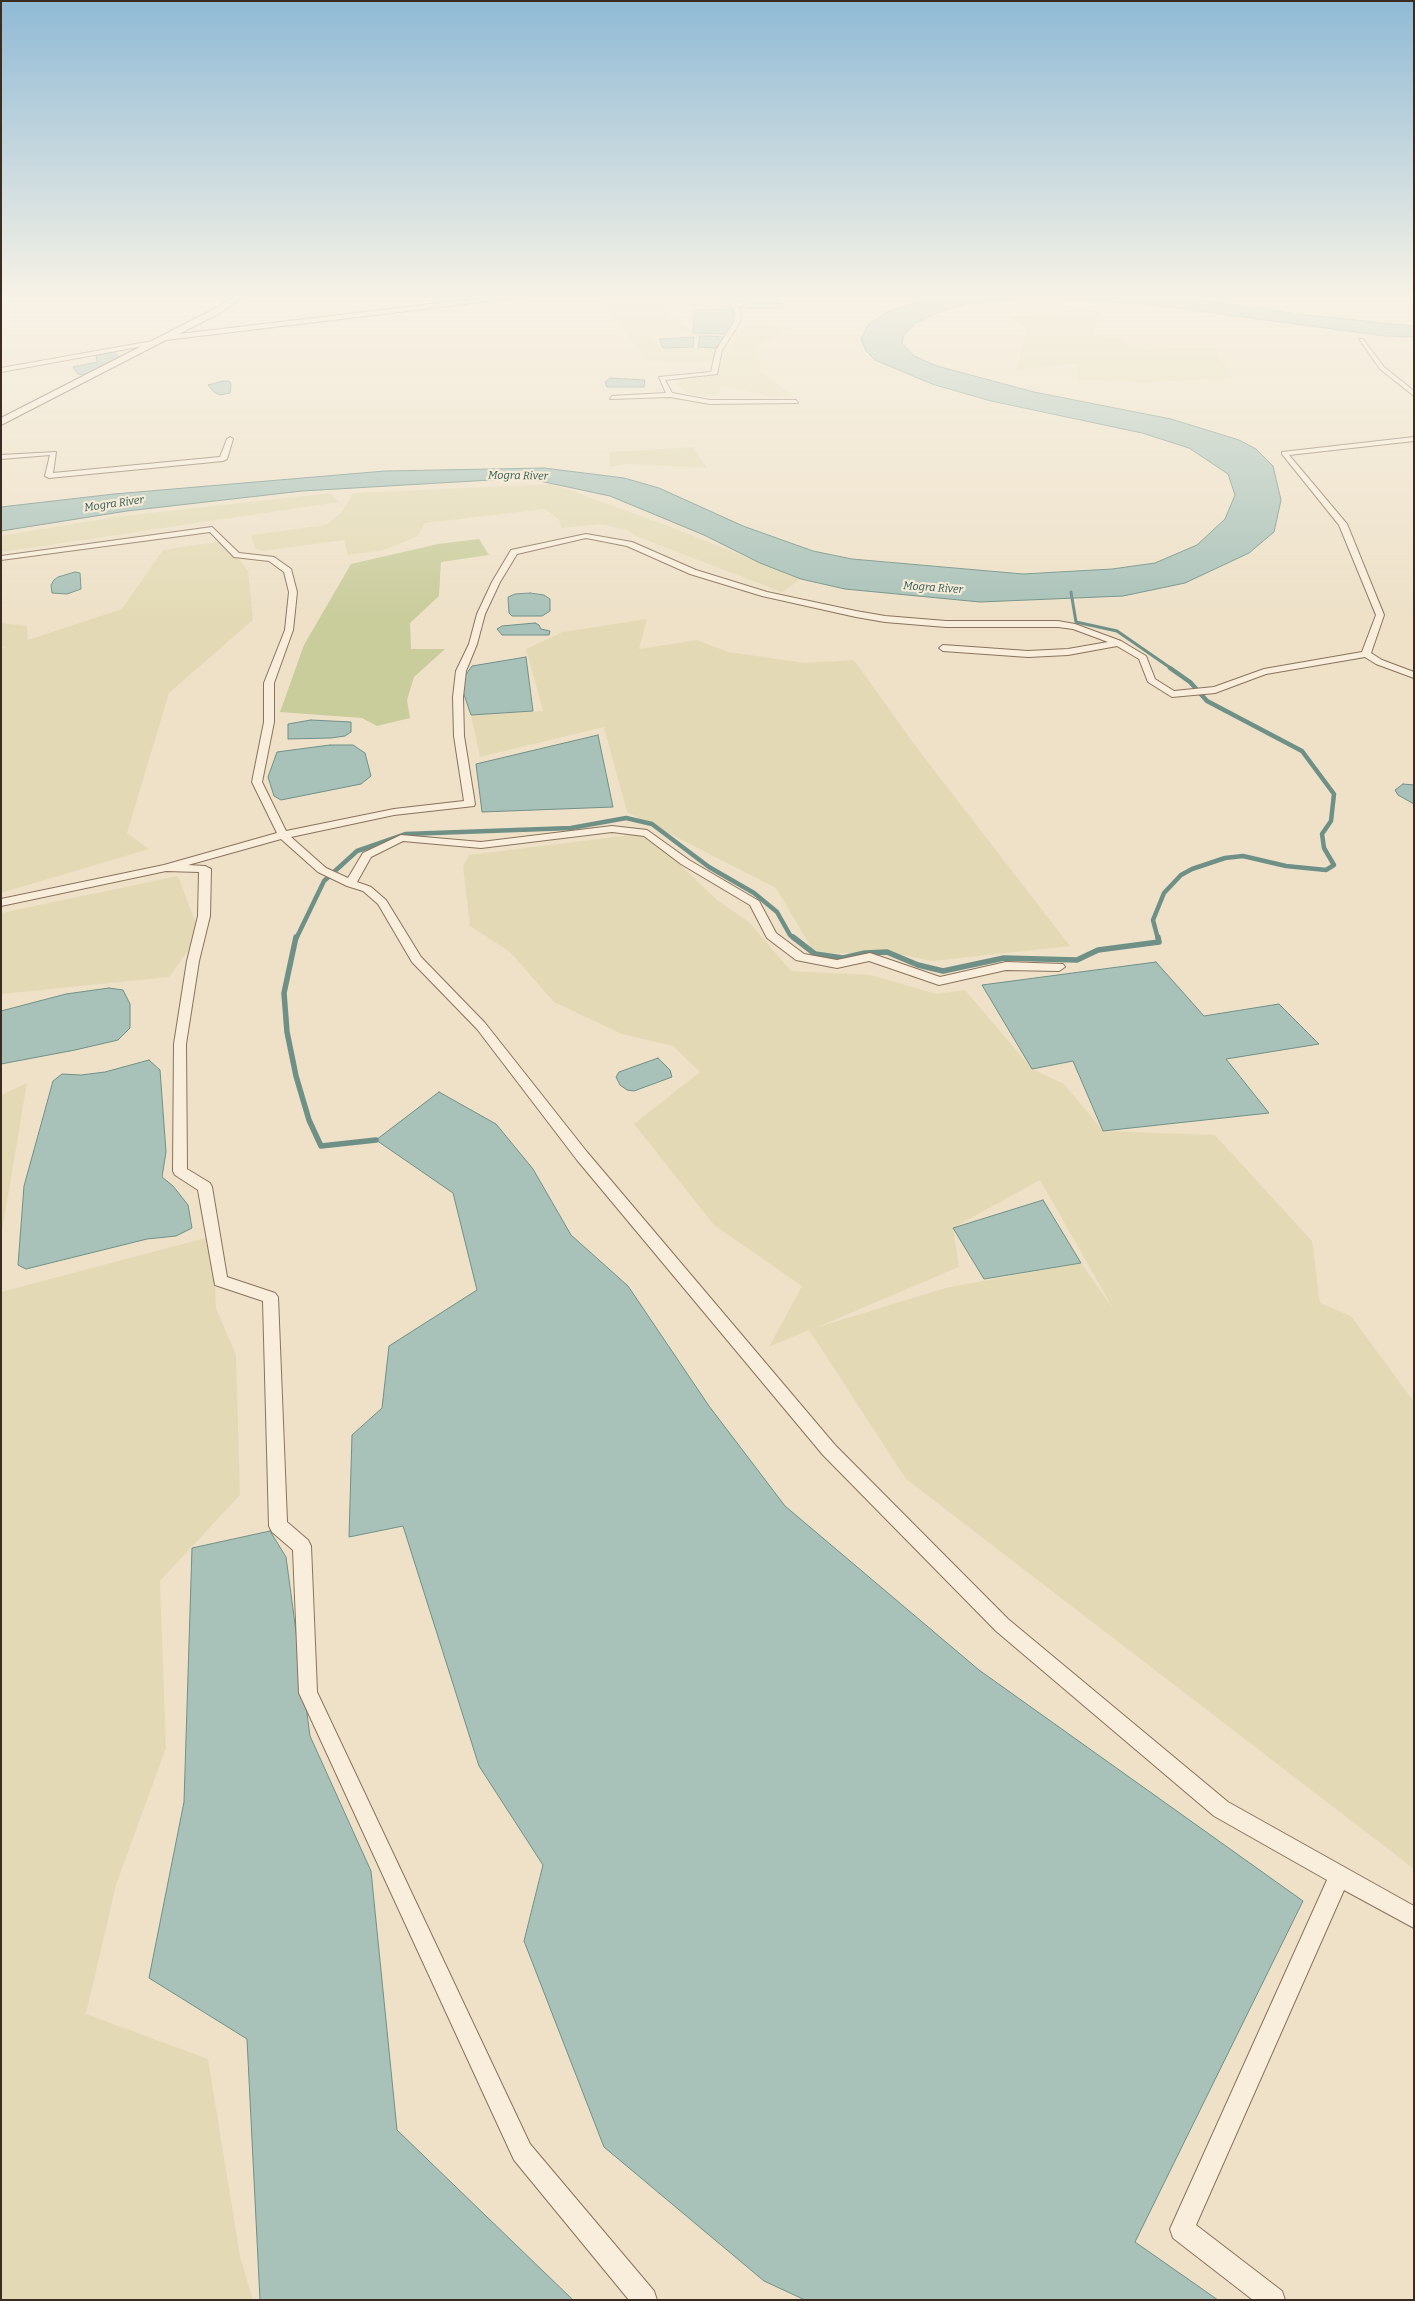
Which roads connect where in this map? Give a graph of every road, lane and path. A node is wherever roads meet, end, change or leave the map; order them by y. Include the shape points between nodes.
1 (39, 402) edge
2 (1, 422) edge
3 (230, 439) dead end
4 (1414, 439) edge
5 (1, 457) edge
6 (1, 558) edge
7 (1118, 643) junction
8 (943, 648) dead end
9 (1366, 654) junction
10 (1414, 675) edge
11 (283, 834) junction
12 (166, 868) junction
13 (351, 884) junction
14 (1, 902) edge
15 (1059, 968) dead end
16 (1339, 1876) junction
17 (1414, 1918) edge
18 (645, 2300) edge
19 (1272, 2300) edge

1 - 2 street
3 - 5 street via 223,459 49,476 54,453
4 - 9 street via 1284,453 1343,524 1380,615
6 - 11 street via 212,529 237,555 271,559 288,570 293,592 288,630 270,683 269,722 257,782
7 - 8 street via 1068,652 1028,654
7 - 9 street via 1143,658 1151,680 1172,694 1216,690 1264,672
7 - 11 street via 1058,624 946,624 856,614 765,594 693,572 630,544 586,536 557,540 514,552 481,614 461,671 459,736 470,804 394,812
9 - 10 street
11 - 12 street
11 - 13 street via 322,870
12 - 14 street
12 - 18 street via 205,870 204,916 193,961 180,1044 180,1171 206,1187 220,1281 270,1297 278,1526 302,1546 308,1693 522,2152
13 - 15 street via 367,855 401,838 480,845 612,829 647,833 685,862 755,903 771,935 800,957 837,964 870,957 939,981 1006,966
13 - 16 street via 366,889 382,902 416,959 481,1026 582,1156 828,1450 988,1612 1221,1809
16 - 17 street
16 - 19 street via 1182,2229

